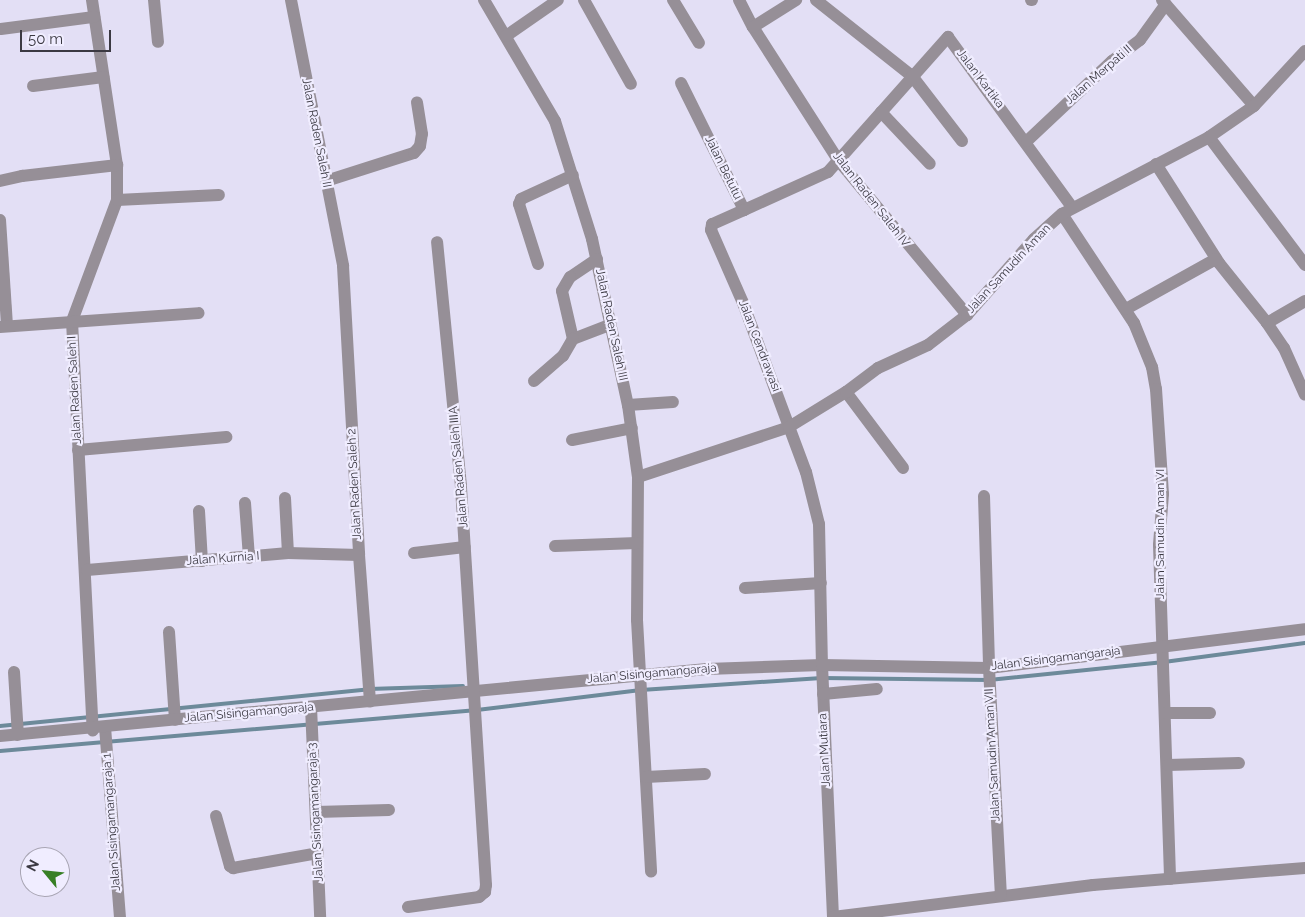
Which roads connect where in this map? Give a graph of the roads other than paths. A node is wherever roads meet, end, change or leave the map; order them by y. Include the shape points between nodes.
1 (92, 0) edge
2 (154, 0) edge
3 (290, 0) edge
4 (484, 0) edge
5 (558, 0) edge
6 (584, 0) edge
7 (673, 0) edge
8 (740, 0) edge
9 (796, 0) edge
10 (816, 0) edge
11 (1164, 2) edge
12 (94, 17) junction
13 (753, 27) junction
14 (1, 29) edge
15 (506, 36) junction
16 (158, 42) dead end
17 (699, 43) dead end
18 (1303, 57) edge
19 (912, 76) junction
20 (103, 77) junction
21 (681, 83) dead end
22 (631, 84) dead end
23 (33, 86) dead end
24 (417, 102) dead end
25 (1254, 106) junction
26 (881, 112) junction
27 (1209, 137) junction
28 (962, 141) dead end
29 (1026, 141) junction
30 (838, 160) junction
31 (930, 164) dead end
32 (1156, 164) junction
33 (116, 165) junction
34 (573, 175) junction
35 (326, 181) junction
36 (0, 182) edge
37 (220, 195) dead end
38 (117, 200) junction
39 (744, 210) junction
40 (1067, 211) junction
41 (0, 220) edge
42 (437, 242) dead end
43 (597, 259) junction
44 (1216, 259) junction
45 (538, 264) dead end
46 (1305, 265) edge
47 (343, 266) joint
48 (1305, 301) edge
49 (1126, 309) junction
50 (199, 313) dead end
51 (966, 315) junction
52 (72, 322) junction
53 (1268, 323) junction
54 (610, 325) junction
55 (4, 327) edge
56 (573, 338) junction
57 (534, 381) dead end
58 (846, 392) junction
59 (1305, 395) edge
60 (672, 402) dead end
61 (628, 405) junction
62 (789, 427) junction
63 (632, 428) junction
64 (226, 437) dead end
65 (572, 440) dead end
66 (78, 450) junction
67 (903, 468) dead end
68 (638, 477) junction
69 (984, 496) dead end
70 (285, 498) dead end
71 (245, 503) dead end
72 (199, 511) dead end
73 (637, 543) junction
74 (556, 546) dead end
75 (465, 548) junction
76 (414, 552) dead end
77 (288, 554) junction
78 (358, 555) junction
79 (249, 558) junction
80 (202, 561) junction
81 (87, 570) junction
82 (821, 583) junction
83 (745, 588) dead end
84 (1305, 629) edge
85 (169, 632) dead end
86 (1163, 646) junction
87 (822, 665) junction
88 (989, 668) junction
89 (14, 672) dead end
90 (640, 674) junction
91 (877, 689) dead end
92 (476, 693) junction
93 (823, 694) junction
94 (370, 702) junction
95 (311, 707) junction
96 (1166, 713) junction
97 (1210, 713) dead end
98 (175, 720) junction
99 (99, 728) junction
100 (18, 735) junction
101 (0, 736) edge
102 (1239, 764) dead end
103 (1168, 765) junction
104 (705, 774) dead end
105 (646, 777) junction
106 (390, 810) dead end
107 (316, 812) junction
108 (216, 816) dead end
109 (318, 853) junction
110 (1305, 868) edge
111 (651, 872) dead end
112 (1170, 879) junction
113 (1001, 895) junction
114 (408, 907) dead end
115 (120, 917) edge
116 (320, 917) edge
117 (833, 917) edge

1 - 12 street, Jalan Raden Saleh I
2 - 16 street
3 - 35 street, Jalan Raden Saleh II
4 - 15 street, Jalan Raden Saleh III
5 - 15 street
6 - 22 street
7 - 17 street
8 - 13 street, Jalan Raden Saleh IV
9 - 13 street
10 - 19 street
11 - 25 street
11 - 29 street, Jalan Merpati II via 1140,40
12 - 14 street
12 - 20 street, Jalan Raden Saleh I
13 - 30 street, Jalan Raden Saleh IV
15 - 34 street, Jalan Raden Saleh III via 555,121
18 - 25 street, Jalan Samudin Aman
19 - 26 street, Jalan Kartika
19 - 28 street
19 - 29 street, Jalan Kartika via 945,38 950,38
20 - 23 street
20 - 33 street, Jalan Raden Saleh I
21 - 39 street, Jalan Betutu
24 - 35 street via 422,134 420,146 414,153
25 - 27 street, Jalan Samudin Aman
26 - 30 street, Jalan Kartika
26 - 31 street
27 - 32 street, Jalan Samudin Aman
27 - 46 street
29 - 40 street, Jalan Kartika
30 - 39 street, Jalan Betutu via 828,172
30 - 51 street, Jalan Raden Saleh IV
32 - 40 street, Jalan Samudin Aman
32 - 44 street
33 - 36 street via 22,176
33 - 38 street, Jalan Raden Saleh I
34 - 43 street, Jalan Raden Saleh III
34 - 45 street via 521,199 519,204
35 - 47 street, Jalan Raden Saleh II
37 - 38 street
38 - 52 street, Jalan Raden Saleh I
39 - 62 street, Jalan Cendrawasi via 712,224 710,230 743,303
40 - 49 street, Jalan Samudin Aman VI
40 - 51 street, Jalan Samudin Aman via 1034,239
41 - 55 street
42 - 75 street, Jalan Raden Saleh IIIA
43 - 54 street, Jalan Raden Saleh III
43 - 56 street via 570,277 564,286
44 - 49 street
44 - 53 street
47 - 78 street, Jalan Raden Saleh 2
48 - 53 street
49 - 86 street, Jalan Samudin Aman VI via 1144,344 1156,389 1163,494 1159,545
50 - 52 street
51 - 58 street, Jalan Samudin Aman via 928,345 878,368
52 - 55 street
52 - 66 street, Jalan Raden Saleh I
53 - 59 street via 1284,348
54 - 56 street
54 - 61 street, Jalan Raden Saleh III
56 - 57 street via 563,356
58 - 62 street, Jalan Samudin Aman
58 - 67 street
60 - 61 street
61 - 63 street, Jalan Raden Saleh III
62 - 68 street, Jalan Samudin Aman
62 - 82 street, Jalan Cendrawasi via 815,504 821,543
63 - 65 street
63 - 68 street, Jalan Raden Saleh III
64 - 66 street
66 - 81 street, Jalan Raden Saleh I
68 - 73 street, Jalan Raden Saleh III
69 - 88 street, Jalan Samudin Aman VII
70 - 77 street
71 - 79 street
72 - 80 street
73 - 74 street
73 - 90 street, Jalan Raden Saleh III
75 - 76 street
75 - 92 street, Jalan Raden Saleh IIIA
77 - 78 street, Jalan Kurnia I
77 - 79 street, Jalan Kurnia I
78 - 94 street, Jalan Raden Saleh 2
79 - 80 street, Jalan Kurnia I
80 - 81 street, Jalan Kurnia I
81 - 99 street, Jalan Raden Saleh I
82 - 83 street
82 - 87 street, Jalan Mutiara
84 - 86 street, Jalan Sisingamangaraja
85 - 98 street
86 - 88 street, Jalan Sisingamangaraja
86 - 96 street, Jalan Samudin Aman VI
87 - 88 street, Jalan Sisingamangaraja
87 - 90 street, Jalan Sisingamangaraja
87 - 93 street, Jalan Mutiara
88 - 113 street, Jalan Samudin Aman VII
89 - 100 street
90 - 92 street, Jalan Sisingamangaraja
90 - 105 street, Jalan Raden Saleh III
91 - 93 street
92 - 94 street, Jalan Sisingamangaraja
92 - 114 street, Jalan Raden Saleh IIIA via 485,892 479,897
93 - 117 street, Jalan Mutiara
94 - 95 street, Jalan Sisingamangaraja
95 - 98 street, Jalan Sisingamangaraja
95 - 107 street, Jalan Sisingamangaraja 3
96 - 97 street
96 - 103 street, Jalan Samudin Aman VI
98 - 99 street, Jalan Sisingamangaraja
99 - 100 street, Jalan Sisingamangaraja
99 - 115 street, Jalan Sisingamangaraja 1
100 - 101 street, Jalan Sisingamangaraja
102 - 103 street
103 - 112 street, Jalan Samudin Aman VI
104 - 105 street
105 - 111 street, Jalan Raden Saleh III
106 - 107 street
107 - 109 street, Jalan Sisingamangaraja 3
108 - 109 street via 232,868
109 - 116 street, Jalan Sisingamangaraja 3
110 - 112 street
112 - 113 street
113 - 117 street

